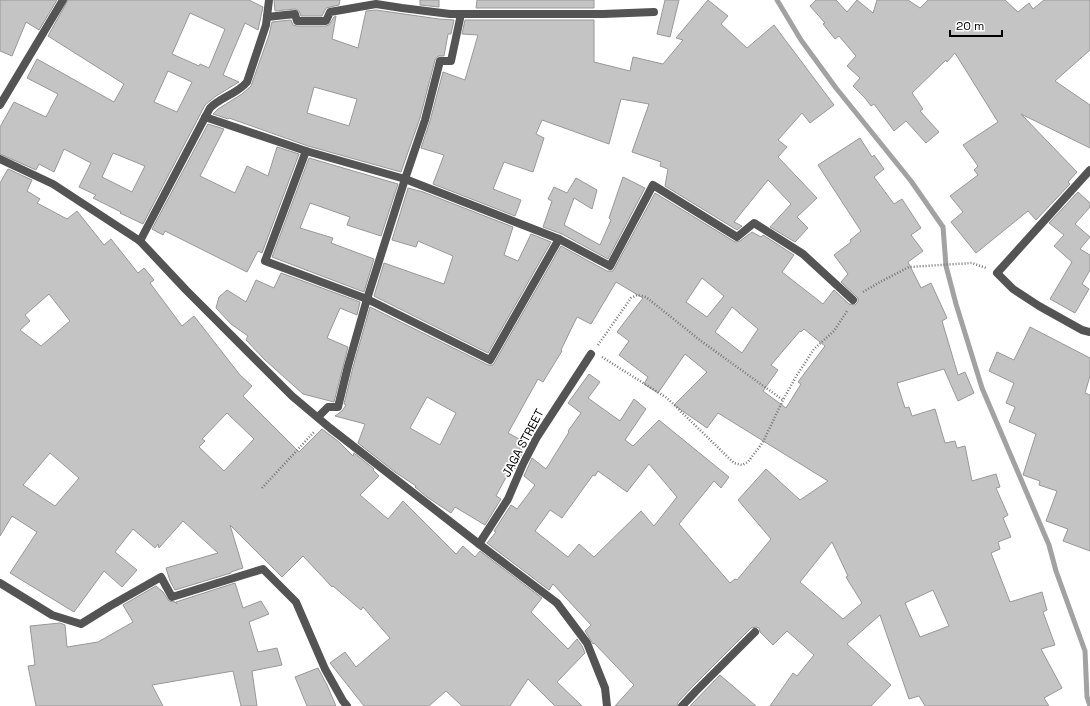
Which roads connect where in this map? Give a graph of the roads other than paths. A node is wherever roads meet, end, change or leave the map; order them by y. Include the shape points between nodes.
1 (63, 0) edge
2 (269, 0) edge
3 (654, 12) dead end
4 (461, 14) junction
5 (267, 17) junction
6 (0, 105) edge
7 (205, 117) junction
8 (306, 151) junction
9 (0, 159) edge
10 (1090, 170) edge
11 (405, 179) junction
12 (560, 239) junction
13 (140, 241) junction
14 (368, 299) junction
15 (853, 300) road end
16 (1090, 332) edge
17 (591, 354) road end
18 (320, 419) junction
19 (478, 544) junction
20 (0, 583) edge
21 (755, 632) dead end
22 (347, 706) edge
23 (607, 706) edge
24 (682, 706) edge

1 - 6 street
2 - 5 street
3 - 4 street
4 - 5 street via 376,4 330,12 326,21 297,21 295,14
4 - 11 street via 451,61 440,61 425,120
5 - 7 street via 247,82 242,88 216,102
7 - 8 street
7 - 13 street
8 - 11 street
8 - 14 street via 265,261
9 - 13 street via 53,184
10 - 16 street via 997,273 1019,294 1082,330
11 - 12 street
11 - 14 street
12 - 14 street via 490,360
12 - 15 street via 610,266 653,185 737,237 754,222 803,254
13 - 18 street via 292,396
14 - 18 street via 338,407 328,407
17 - 19 street, JAGA STREET via 540,433 508,499
18 - 19 street
19 - 23 street via 557,603 587,643 605,688
20 - 22 street via 52,615 81,624 161,577 172,597 264,569 296,602 325,669
21 - 24 street

